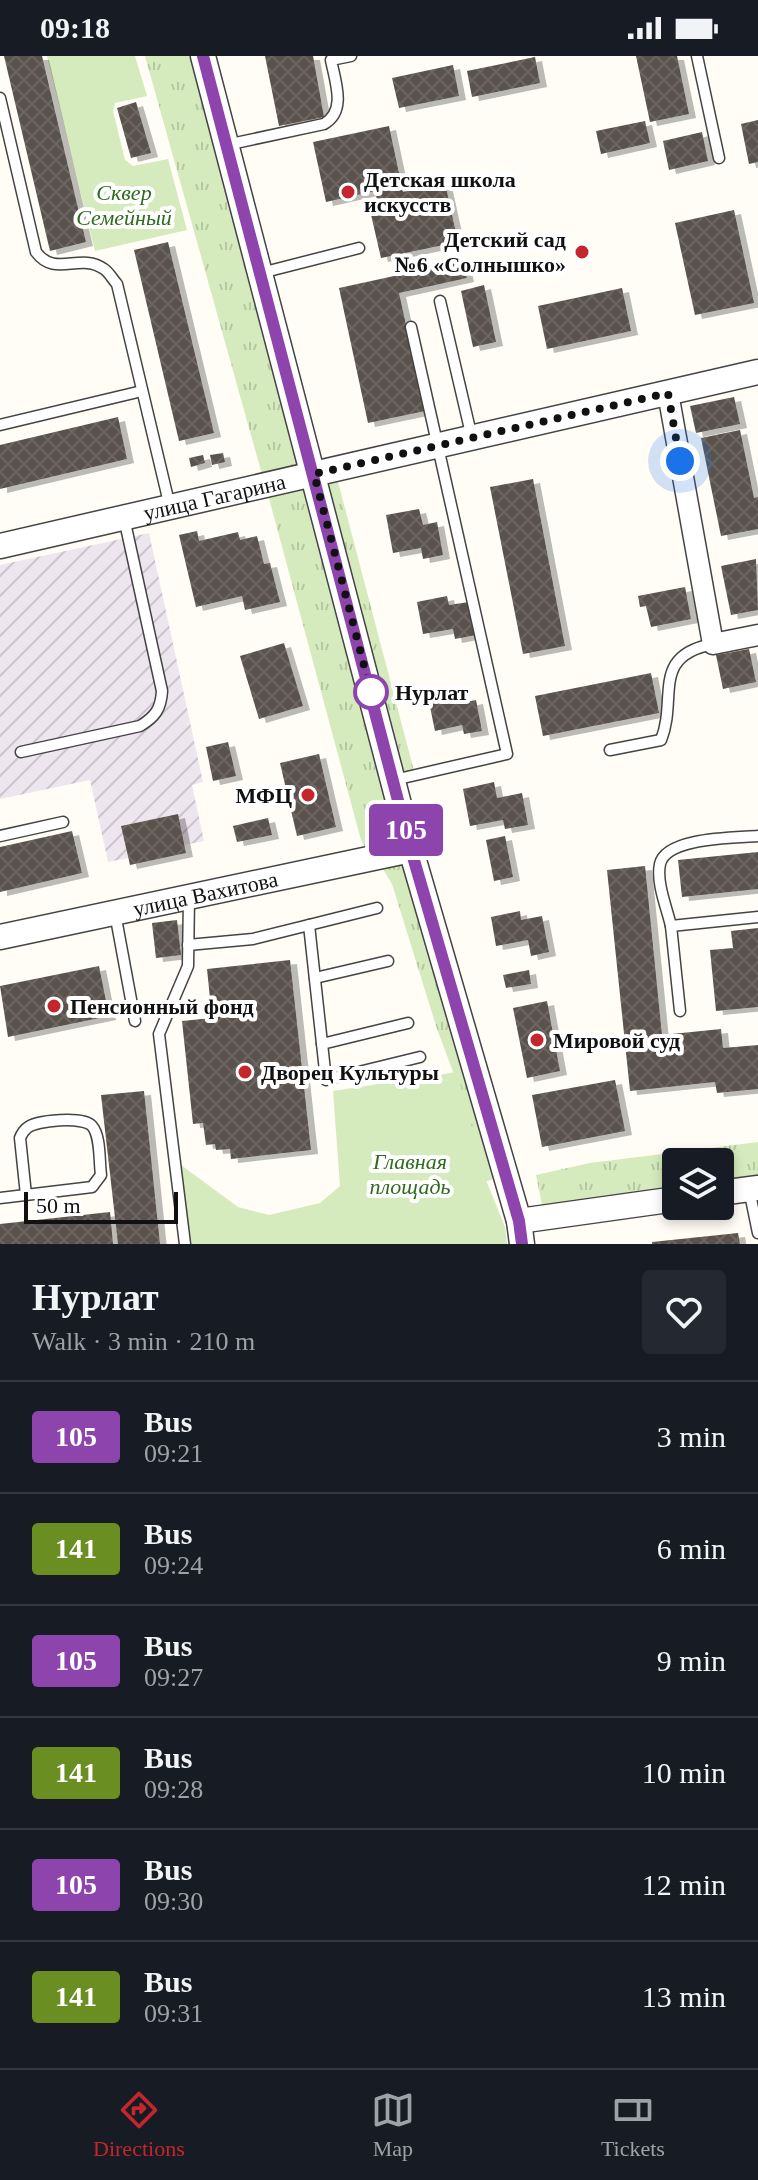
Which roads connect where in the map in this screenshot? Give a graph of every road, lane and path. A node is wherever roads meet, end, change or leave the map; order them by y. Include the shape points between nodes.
1 (203, 56) edge
2 (351, 56) edge
3 (697, 56) edge
4 (331, 58) edge
5 (0, 98) edge
6 (226, 145) junction
7 (719, 158) dead end
8 (359, 248) dead end
9 (261, 273) junction
10 (440, 301) dead end
11 (411, 327) dead end
12 (758, 372) edge
13 (142, 391) junction
14 (668, 393) junction
15 (0, 425) edge
16 (472, 438) junction
17 (439, 445) junction
18 (314, 474) junction
19 (170, 507) junction
20 (124, 518) junction
21 (0, 546) edge
22 (758, 635) edge
23 (713, 644) junction
24 (610, 750) dead end
25 (21, 752) dead end
26 (394, 780) junction
27 (63, 822) dead end
28 (0, 836) edge
29 (758, 836) edge
30 (411, 850) junction
31 (189, 897) junction
32 (377, 908) dead end
33 (115, 913) junction
34 (758, 917) edge
35 (309, 925) junction
36 (671, 926) junction
37 (0, 937) edge
38 (188, 945) junction
39 (388, 961) dead end
40 (315, 978) junction
41 (680, 1011) dead end
42 (135, 1021) dead end
43 (408, 1023) dead end
44 (322, 1044) junction
45 (420, 1057) dead end
46 (754, 1188) edge
47 (734, 1191) edge
48 (26, 1195) junction
49 (0, 1198) edge
50 (662, 1202) edge
51 (520, 1232) edge
52 (758, 1233) edge
53 (185, 1244) edge

1 - 6 street
2 - 4 lane
3 - 7 lane
4 - 6 lane via 338,102 331,120
5 - 13 lane via 36,252 50,265 90,262 117,284
6 - 9 street
8 - 9 lane
9 - 18 street
10 - 16 lane
11 - 17 lane
12 - 14 street, улица Гагарина
13 - 15 lane
13 - 19 lane
14 - 16 street, улица Гагарина
14 - 23 street
16 - 17 street, улица Гагарина
17 - 18 street, улица Гагарина
17 - 26 lane via 507,754
18 - 19 street, улица Гагарина
18 - 26 street
19 - 20 street, улица Гагарина
20 - 21 street, улица Гагарина
20 - 25 lane via 161,703 153,718 140,726
22 - 23 street
23 - 24 lane via 692,648 680,658 670,677 661,740
26 - 30 street
27 - 28 lane
29 - 36 lane via 681,844 668,851 660,862 660,877
30 - 31 street, улица Вахитова
30 - 51 street
31 - 33 street, улица Вахитова
31 - 38 lane
32 - 35 lane
33 - 37 street, улица Вахитова
33 - 42 lane
34 - 36 lane
35 - 38 lane via 253,939
35 - 40 lane
36 - 41 lane
38 - 53 lane via 188,966 159,1034
39 - 40 lane
40 - 44 lane
43 - 44 lane
44 - 45 lane via 326,1080
46 - 47 street
46 - 52 lane
48 - 48 lane via 92,1187 99,1181 91,1124 76,1119 24,1130 20,1138
48 - 49 lane
50 - 51 street

